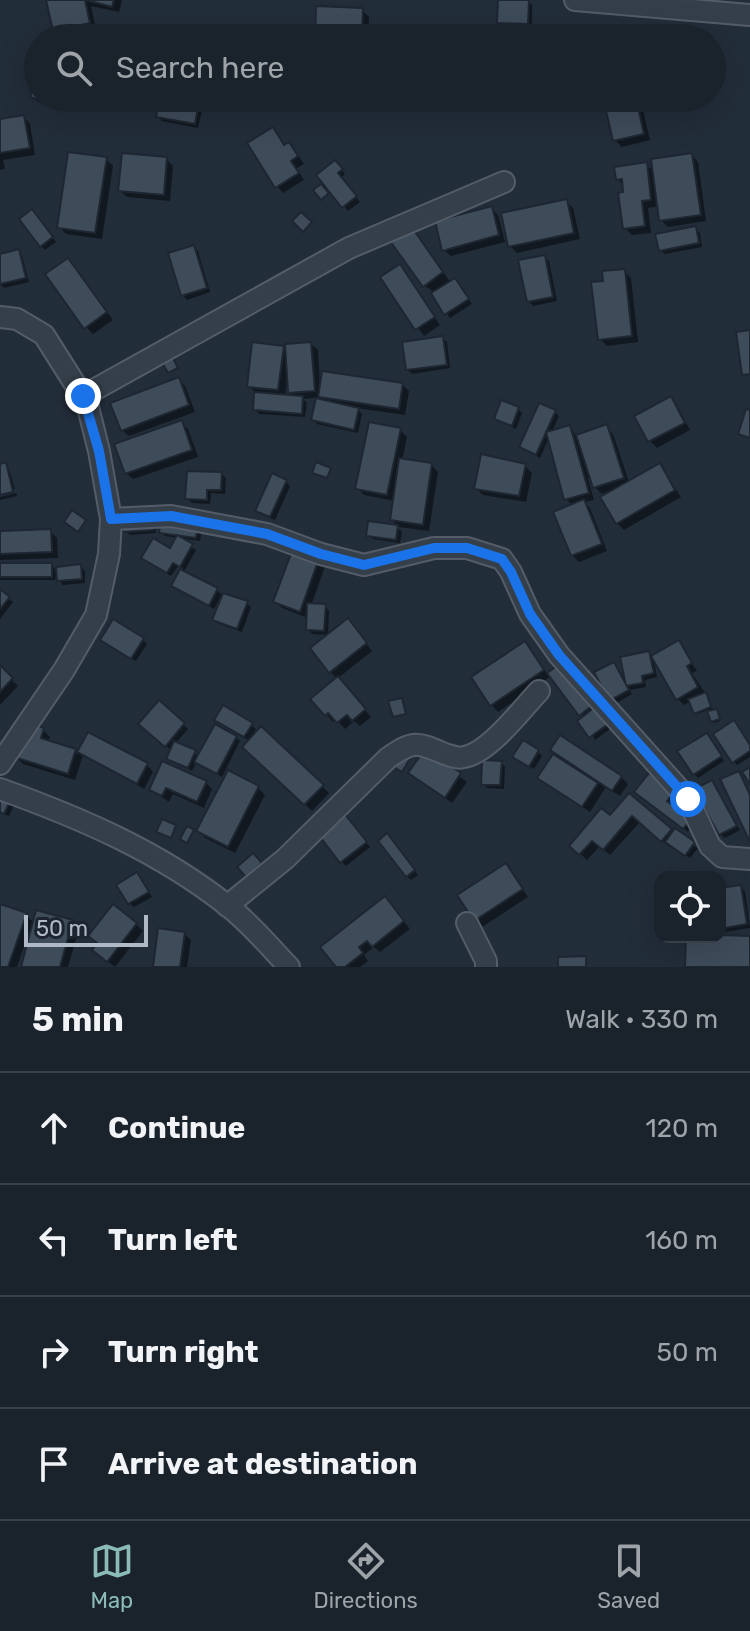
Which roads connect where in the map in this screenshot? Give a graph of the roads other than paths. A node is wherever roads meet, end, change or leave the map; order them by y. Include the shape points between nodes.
1 (575, 0) edge
2 (742, 10) edge
3 (504, 182) dead end
4 (0, 317) edge
5 (83, 396) junction
6 (111, 519) junction
7 (539, 691) dead end
8 (0, 764) edge
9 (0, 789) edge
10 (750, 859) edge
11 (227, 906) junction
12 (467, 923) dead end
13 (289, 967) edge
14 (486, 967) edge

1 - 2 street
3 - 5 street via 349,248
4 - 5 street via 17,319 44,335
5 - 6 street
6 - 8 street via 96,615
6 - 10 street via 171,516 253,531 364,565 434,548 467,548 502,559 530,614 559,655 688,799 710,846 722,857
7 - 11 street via 472,755 455,758 417,743 388,758 285,859
9 - 11 street via 73,815 141,848
11 - 13 street
12 - 14 street

